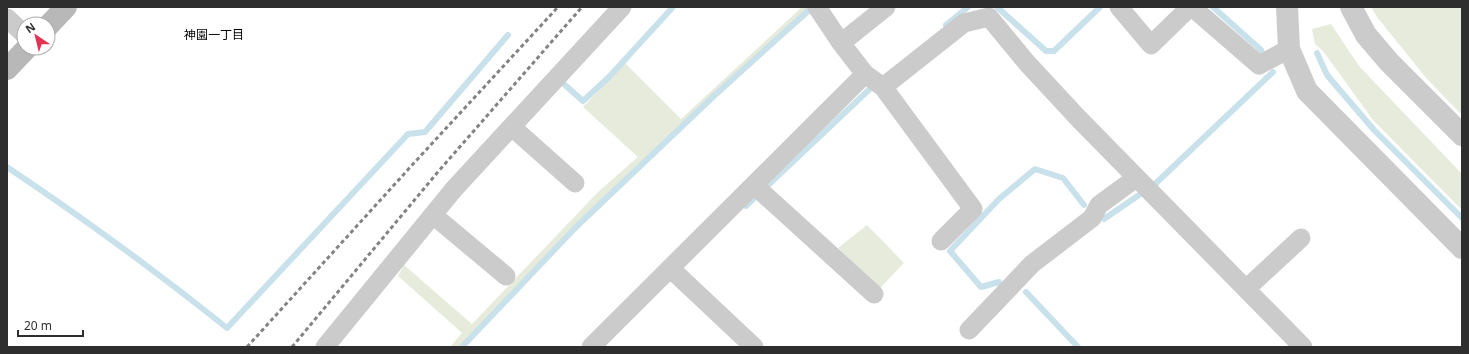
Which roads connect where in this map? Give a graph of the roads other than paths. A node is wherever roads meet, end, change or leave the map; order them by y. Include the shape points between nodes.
1 (66, 7) edge
2 (622, 7) edge
3 (817, 7) edge
4 (886, 7) edge
5 (1119, 7) edge
6 (1191, 7) edge
7 (1287, 7) edge
8 (1351, 7) edge
9 (7, 18) edge
10 (56, 18) edge
11 (16, 26) edge
12 (842, 43) junction
13 (1289, 49) junction
14 (19, 56) edge
15 (7, 69) edge
16 (865, 74) junction
17 (883, 88) junction
18 (512, 127) junction
19 (1462, 135) edge
20 (1136, 178) junction
21 (575, 183) dead end
22 (761, 191) junction
23 (433, 215) junction
24 (1301, 238) dead end
25 (941, 241) dead end
26 (1462, 248) edge
27 (676, 274) junction
28 (506, 276) dead end
29 (1246, 289) junction
30 (874, 294) dead end
31 (969, 330) dead end
32 (1295, 344) edge
33 (325, 347) edge
34 (591, 347) edge
35 (754, 347) edge

1 - 10 main road
2 - 18 street
3 - 12 street
4 - 12 street
5 - 6 street via 1151,45
6 - 13 street via 1259,65
7 - 13 street
8 - 19 street via 1366,35
9 - 11 street
12 - 16 street
13 - 26 street via 1307,90
14 - 15 main road
16 - 17 street
16 - 22 street
17 - 20 street via 964,23 989,17 1048,86
17 - 25 street via 972,209
18 - 21 street
18 - 23 street
20 - 29 street
20 - 31 street via 1099,205 1092,218 1032,264
22 - 27 street
22 - 30 street
23 - 28 street
23 - 33 street
24 - 29 street
27 - 34 street
27 - 35 street
29 - 32 street

